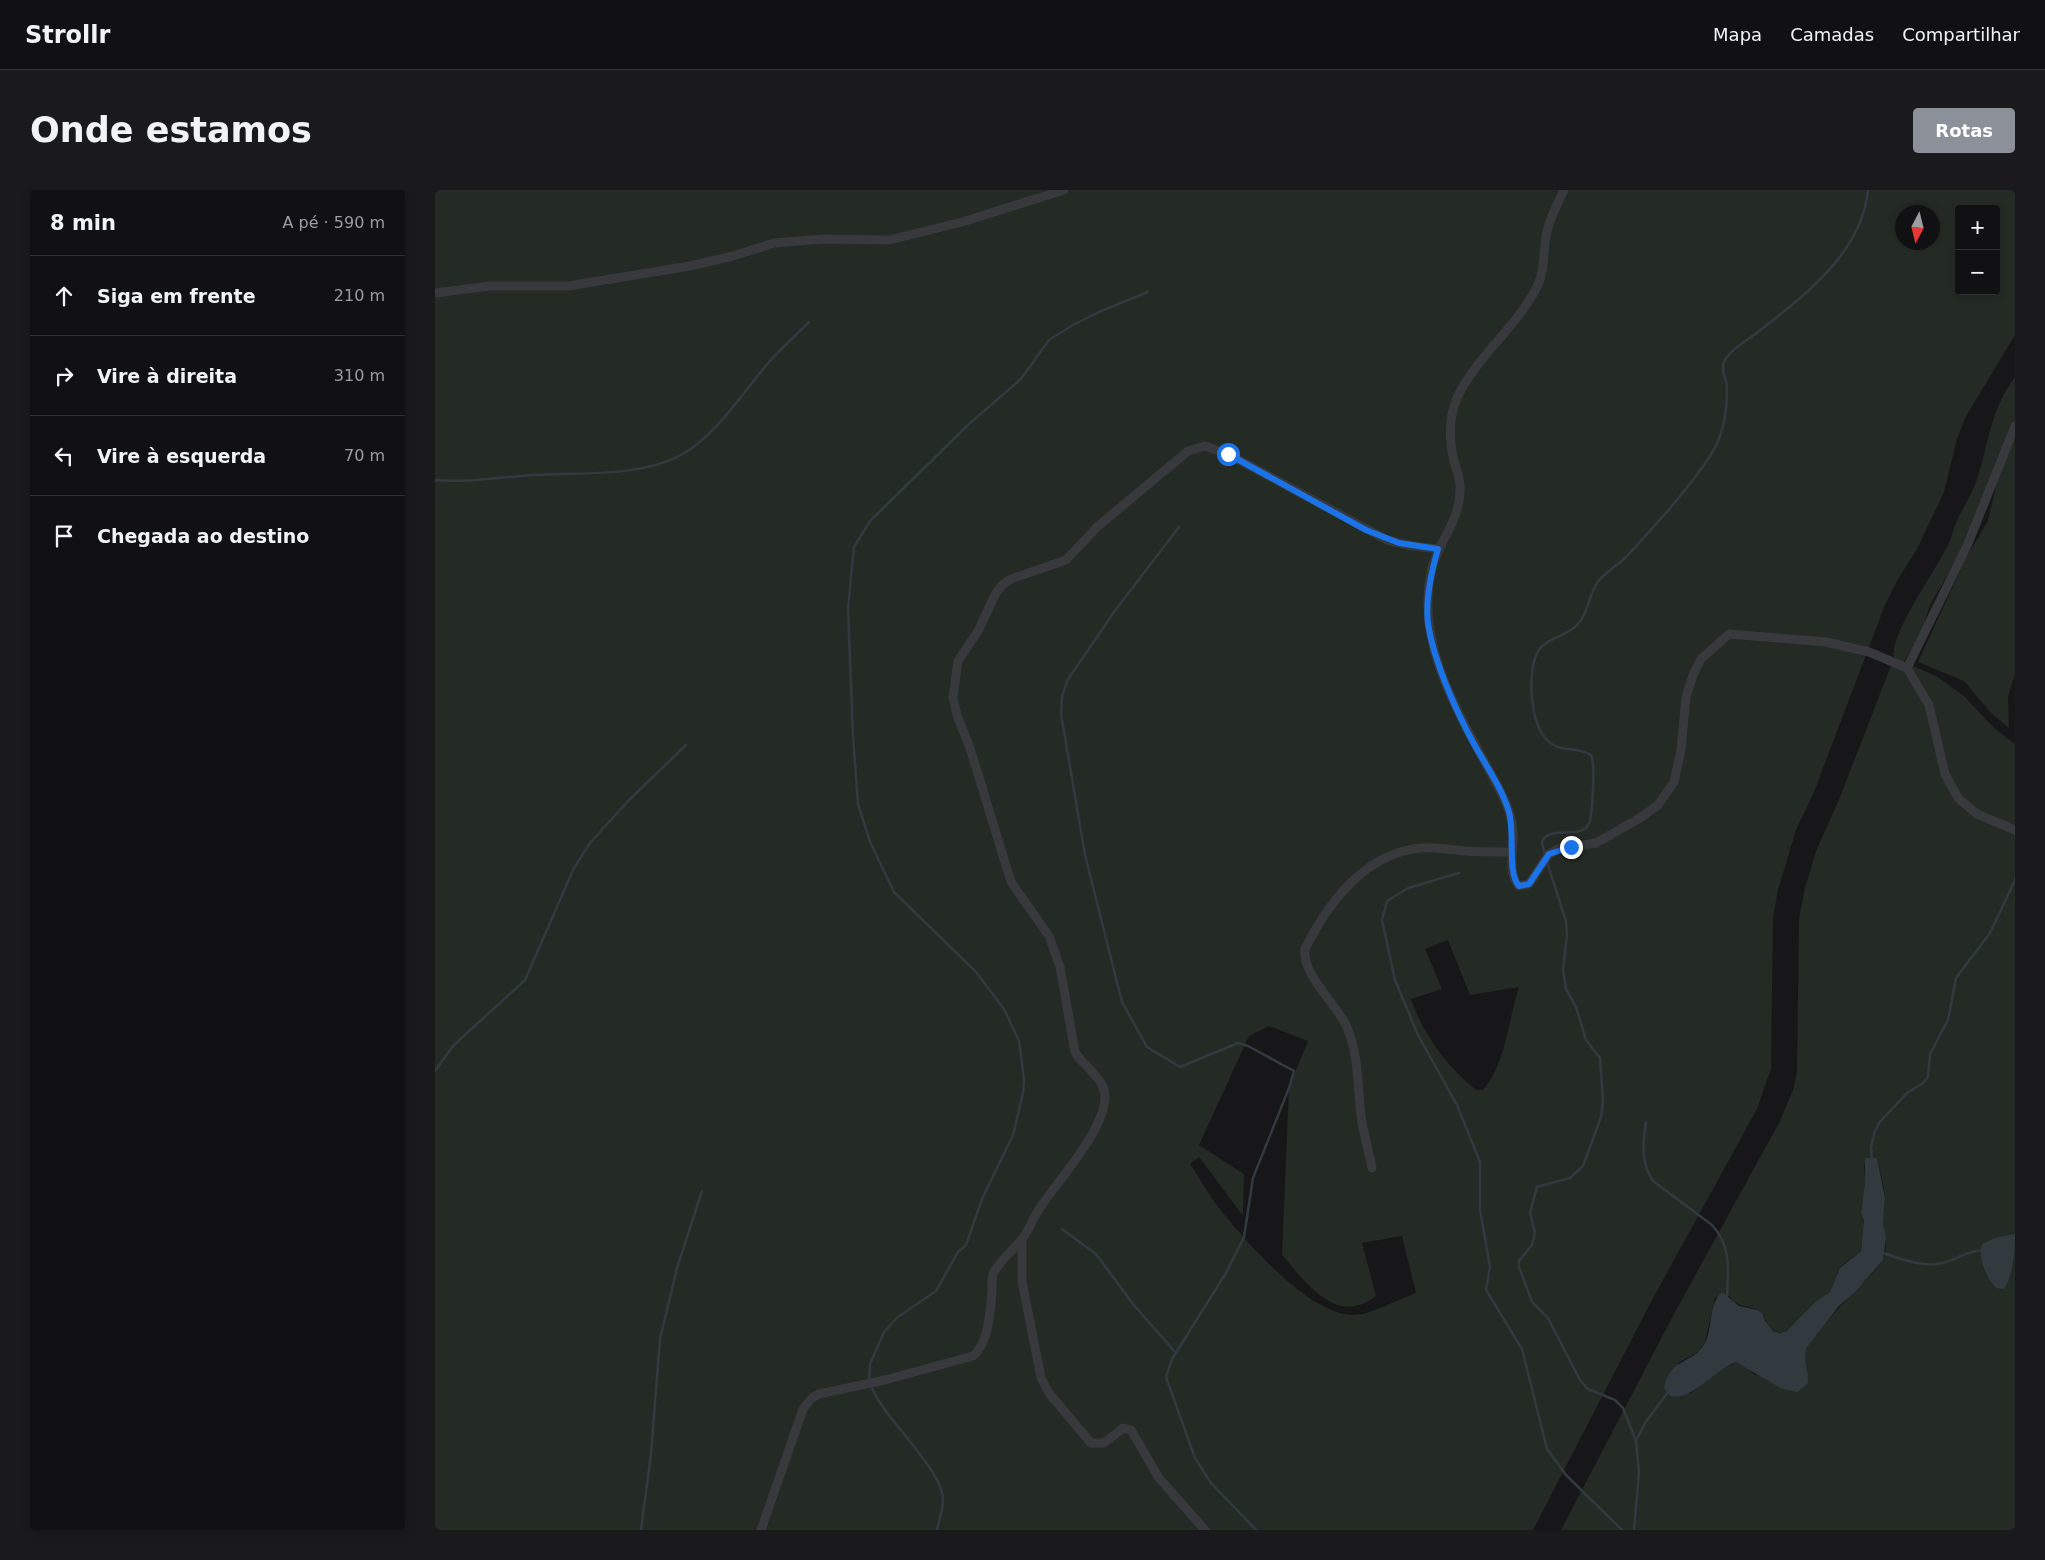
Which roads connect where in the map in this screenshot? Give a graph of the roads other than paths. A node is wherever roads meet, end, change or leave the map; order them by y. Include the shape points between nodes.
1 (1064, 190) edge
2 (1564, 190) edge
3 (435, 293) edge
4 (2015, 426) edge
5 (1438, 549) junction
6 (1907, 668) junction
7 (2015, 830) edge
8 (1512, 852) junction
9 (1372, 1168) dead end
10 (1022, 1239) junction
11 (761, 1530) edge
12 (1205, 1530) edge

1 - 3 street via 962,222 889,240 823,239 774,243 699,264 586,284 490,286
2 - 5 street via 1550,220 1543,272 1537,288 1469,378 1452,413 1451,439 1461,491 1455,520
4 - 6 street via 1967,546
5 - 8 street via 1429,591 1431,636 1467,732 1509,811 1513,830
5 - 10 street via 1387,540 1228,454 1205,446 1188,451 1146,485 1097,527 1066,560 1011,579 995,593 978,631 958,661 954,707 970,748 1011,882 1049,936 1060,967 1075,1052 1099,1080 1105,1098 1088,1141 1042,1204
6 - 7 street via 1929,705 1945,774 1958,798 1977,814
6 - 8 street via 1869,652 1826,642 1729,634 1701,658 1693,675 1686,697 1674,782 1658,805 1596,842 1549,854 1535,876 1523,886 1514,881
8 - 9 street via 1431,848 1389,857 1360,874 1341,892 1305,950 1309,972 1336,1007 1350,1036
10 - 11 street via 993,1274 986,1330 973,1356 819,1394 806,1404
10 - 12 street via 1022,1281 1044,1385 1091,1443 1104,1443 1123,1428 1131,1430 1159,1478

